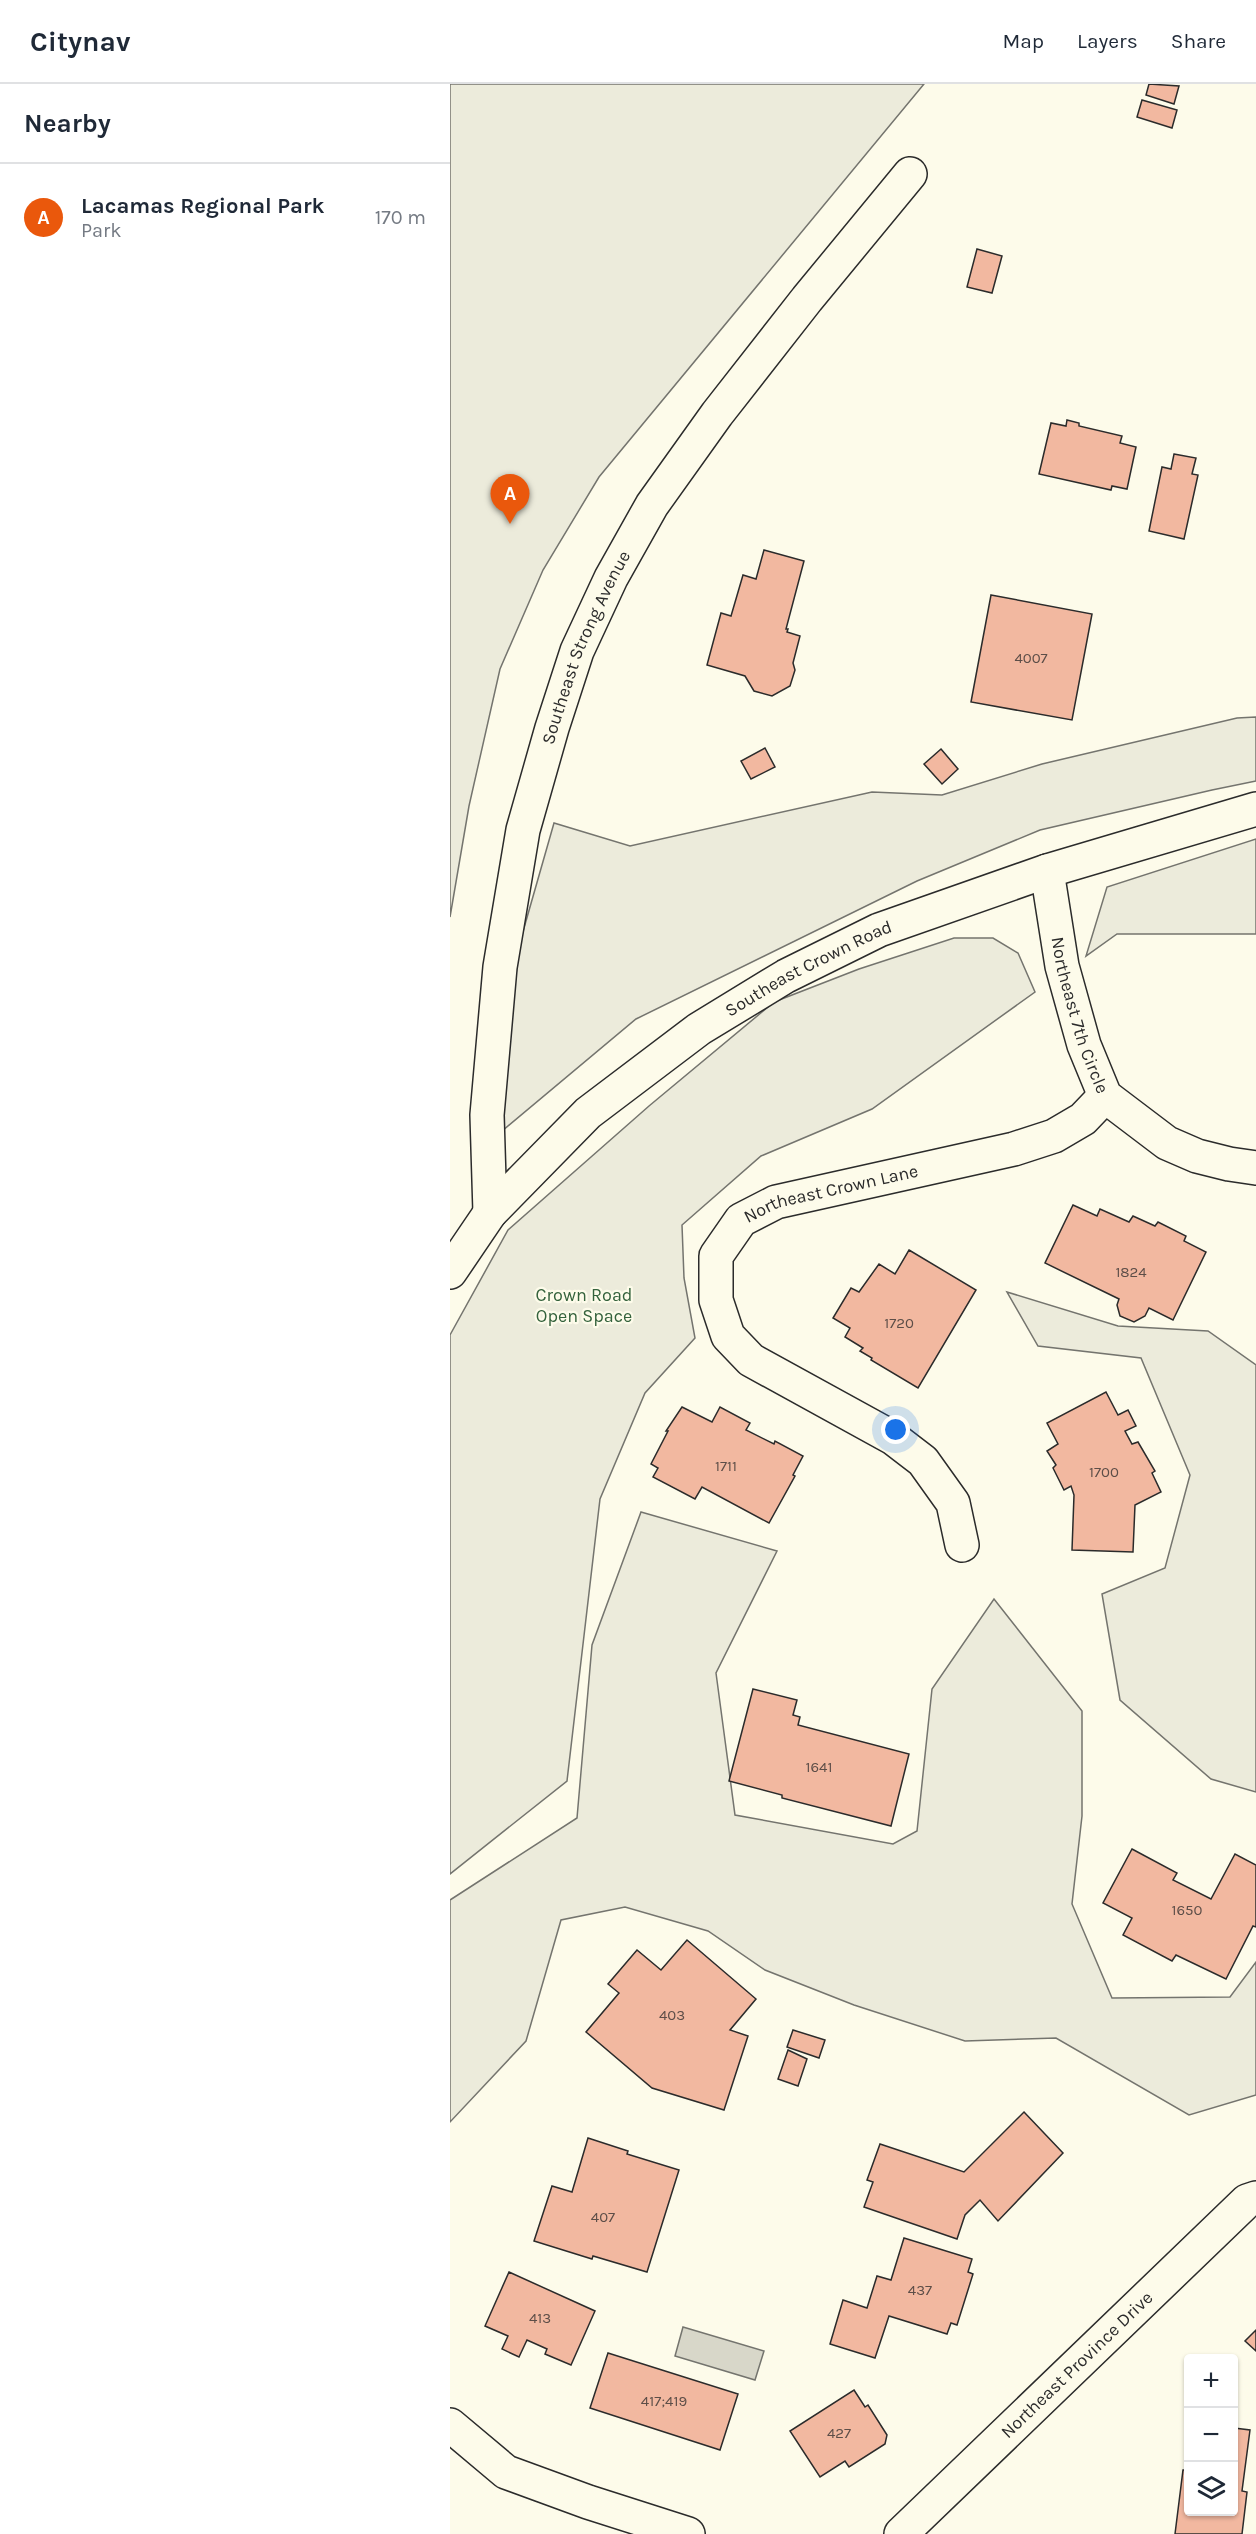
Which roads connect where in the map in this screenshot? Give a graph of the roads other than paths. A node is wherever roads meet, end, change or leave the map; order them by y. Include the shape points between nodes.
1 (910, 174) dead end
2 (1256, 809) edge
3 (1047, 871) junction
4 (1105, 1096) junction
5 (1256, 1168) edge
6 (490, 1213) junction
7 (450, 1272) edge
8 (962, 1545) dead end
9 (1256, 2198) edge
10 (450, 2425) edge
11 (916, 2529) edge
12 (688, 2534) edge

1 - 6 street, Southeast Strong Avenue via 759,361 652,505 611,578 577,651 523,830 502,957 487,1115
2 - 3 street, Southeast Crown Road
3 - 4 street, Northeast 7th Circle via 1062,966 1084,1044
3 - 6 street, Southeast Crown Road via 879,930 786,976 699,1029 588,1113
4 - 5 street, Northeast 7th Circle via 1167,1143 1197,1156
4 - 8 street, Northeast Crown Lane via 1083,1119 1054,1136 1014,1149 776,1202 741,1220 716,1256 716,1300 728,1336 751,1360 893,1438 923,1461 953,1503
6 - 7 street, Southeast Crown Road
9 - 11 street, Northeast Province Drive via 1247,2201
10 - 12 street via 506,2472

